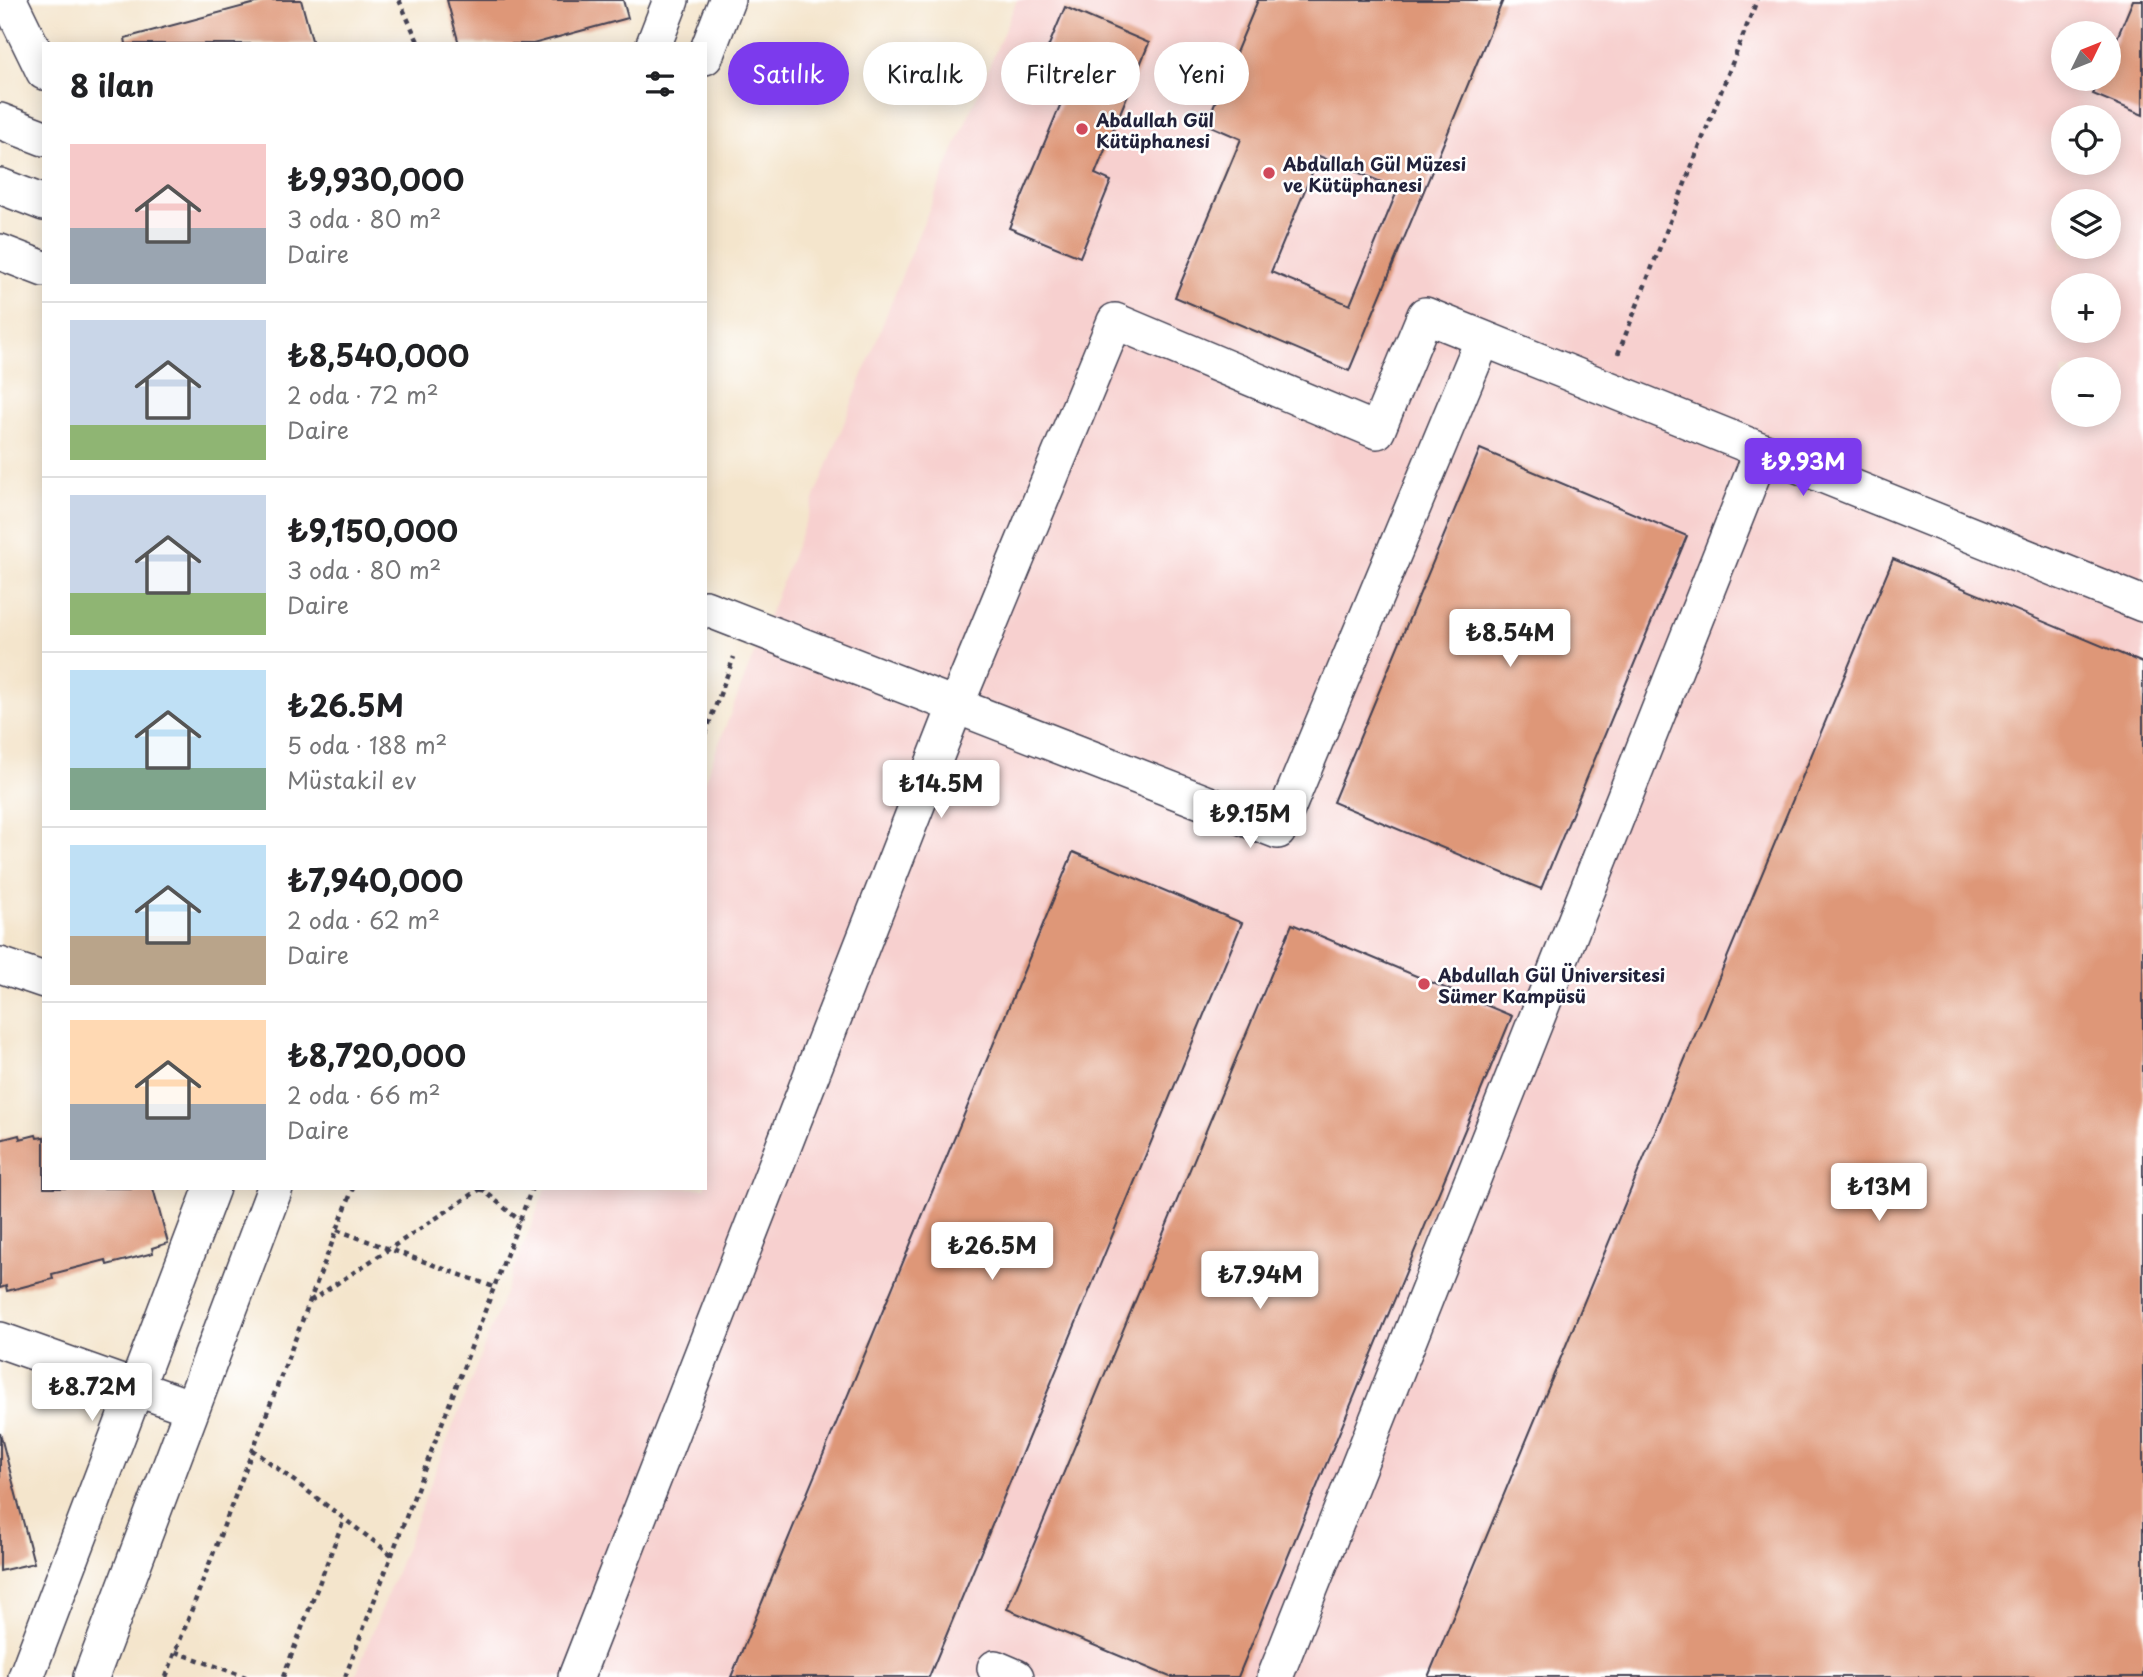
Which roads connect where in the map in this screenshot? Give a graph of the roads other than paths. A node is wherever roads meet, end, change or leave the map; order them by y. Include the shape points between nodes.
1 (9, 0) edge
2 (671, 0) edge
3 (727, 0) edge
4 (655, 42) edge
5 (707, 52) edge
6 (42, 68) edge
7 (0, 121) edge
8 (42, 137) edge
9 (0, 186) edge
10 (42, 201) edge
11 (0, 252) edge
12 (42, 268) edge
13 (1483, 339) junction
14 (1762, 451) junction
15 (2143, 604) edge
16 (707, 609) edge
17 (956, 705) junction
18 (0, 965) edge
19 (42, 979) edge
20 (211, 1190) edge
21 (274, 1190) edge
22 (0, 1340) edge
23 (135, 1388) junction
24 (192, 1408) junction
25 (26, 1677) edge
26 (91, 1677) edge
27 (576, 1677) edge
28 (1275, 1677) edge

1 - 6 street
2 - 4 street
3 - 5 street
7 - 8 street
9 - 10 street
11 - 12 street
13 - 14 street
13 - 17 street via 1278,831
13 - 17 street via 1425,315 1377,431 1115,321
14 - 15 street
14 - 28 street
16 - 17 street
17 - 27 street
18 - 19 street
20 - 23 street
21 - 24 street
22 - 23 street
23 - 24 street
23 - 25 street
24 - 26 street

